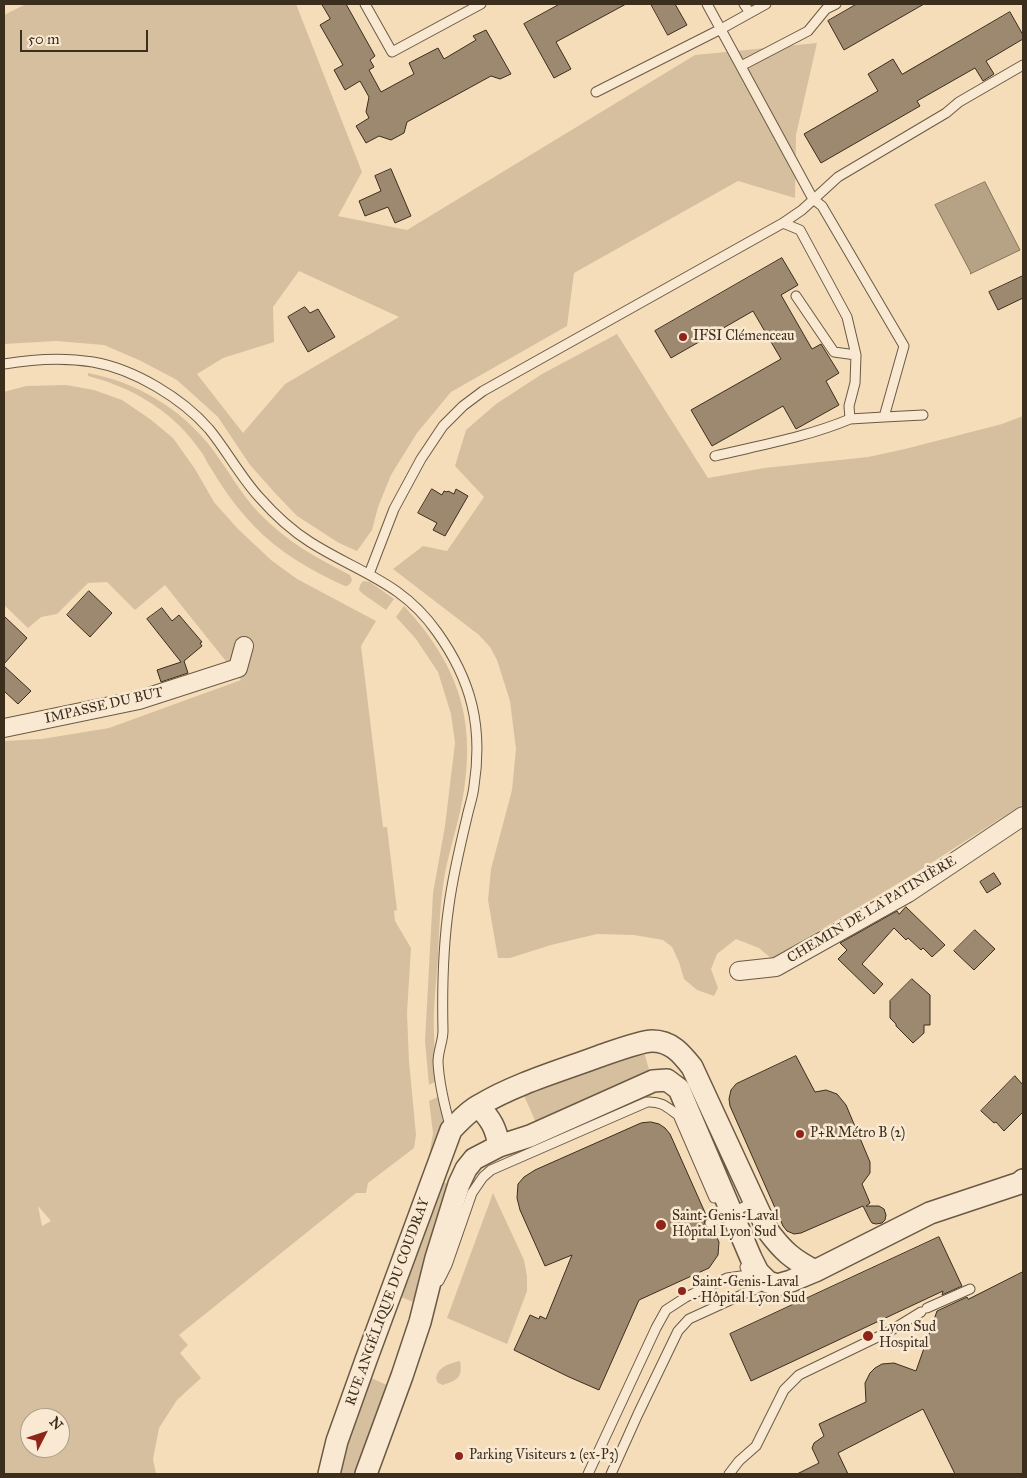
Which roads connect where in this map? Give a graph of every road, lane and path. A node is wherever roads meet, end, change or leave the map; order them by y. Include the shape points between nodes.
1 (365, 4) edge
2 (481, 4) edge
3 (707, 4) edge
4 (744, 4) edge
5 (766, 4) edge
6 (836, 4) edge
7 (750, 13) junction
8 (721, 29) junction
9 (1023, 65) edge
10 (741, 66) junction
11 (596, 92) dead end
12 (812, 199) junction
13 (783, 223) junction
14 (796, 296) dead end
15 (856, 354) junction
16 (4, 364) edge
17 (924, 415) dead end
18 (884, 417) junction
19 (850, 419) junction
20 (715, 456) dead end
21 (370, 574) junction
22 (244, 646) dead end
23 (4, 728) edge
24 (1023, 816) edge
25 (739, 971) dead end
26 (478, 1106) junction
27 (451, 1130) junction
28 (501, 1156) junction
29 (474, 1159) junction
30 (491, 1170) junction
31 (1023, 1180) edge
32 (754, 1202) junction
33 (726, 1218) junction
34 (710, 1223) dead end
35 (742, 1261) dead end
36 (815, 1270) junction
37 (757, 1283) junction
38 (970, 1289) dead end
39 (420, 1322) junction
40 (328, 1474) edge
41 (366, 1474) edge
42 (588, 1474) edge
43 (612, 1474) edge
44 (729, 1474) edge

1 - 2 lane via 392,52
3 - 8 lane
4 - 7 lane
5 - 7 lane
6 - 10 lane via 826,9 808,31
7 - 8 lane
8 - 10 lane
8 - 11 lane
9 - 12 lane via 838,177
10 - 12 lane
12 - 13 lane
12 - 18 lane via 822,206 904,346
13 - 15 lane via 800,230 847,317
13 - 21 lane via 483,391 464,406 443,426 420,459 394,509
14 - 15 lane via 834,352
15 - 19 lane
16 - 21 lane via 35,359 94,362 152,384 194,413 211,431 247,484 284,523 308,541
17 - 18 lane
18 - 19 lane
19 - 20 lane via 802,436
21 - 27 lane via 423,614 457,662 472,702 478,742 474,789 448,904 443,1035 438,1062
22 - 23 street, IMPASSE DU BUT via 238,668 139,700
24 - 25 street, CHEMIN DE LA PATINIÈRE via 908,892 776,967
26 - 27 street, RUE ANGÉLIQUE DU COUDRAY
26 - 28 street via 497,1132
26 - 32 street, RUE ANGÉLIQUE DU COUDRAY via 509,1090 617,1050 651,1041 666,1044 680,1052 692,1067
27 - 29 street via 456,1142
27 - 40 street, RUE ANGÉLIQUE DU COUDRAY via 353,1396
28 - 29 street
28 - 30 lane
28 - 33 street via 530,1136 652,1081 667,1080 680,1089
29 - 30 lane
29 - 39 street, RUE ANGÉLIQUE DU COUDRAY via 459,1184
30 - 39 lane via 472,1192 446,1265
31 - 36 street via 930,1212
32 - 33 lane
32 - 36 street, RUE ANGÉLIQUE DU COUDRAY via 768,1231 782,1249 797,1262
33 - 34 lane
33 - 37 street via 758,1272
35 - 37 lane
36 - 37 street via 776,1285
37 - 42 lane via 727,1278 666,1310
37 - 43 lane via 689,1319 678,1331
38 - 44 lane via 799,1375 784,1390 756,1446
39 - 41 street, RUE ANGÉLIQUE DU COUDRAY

